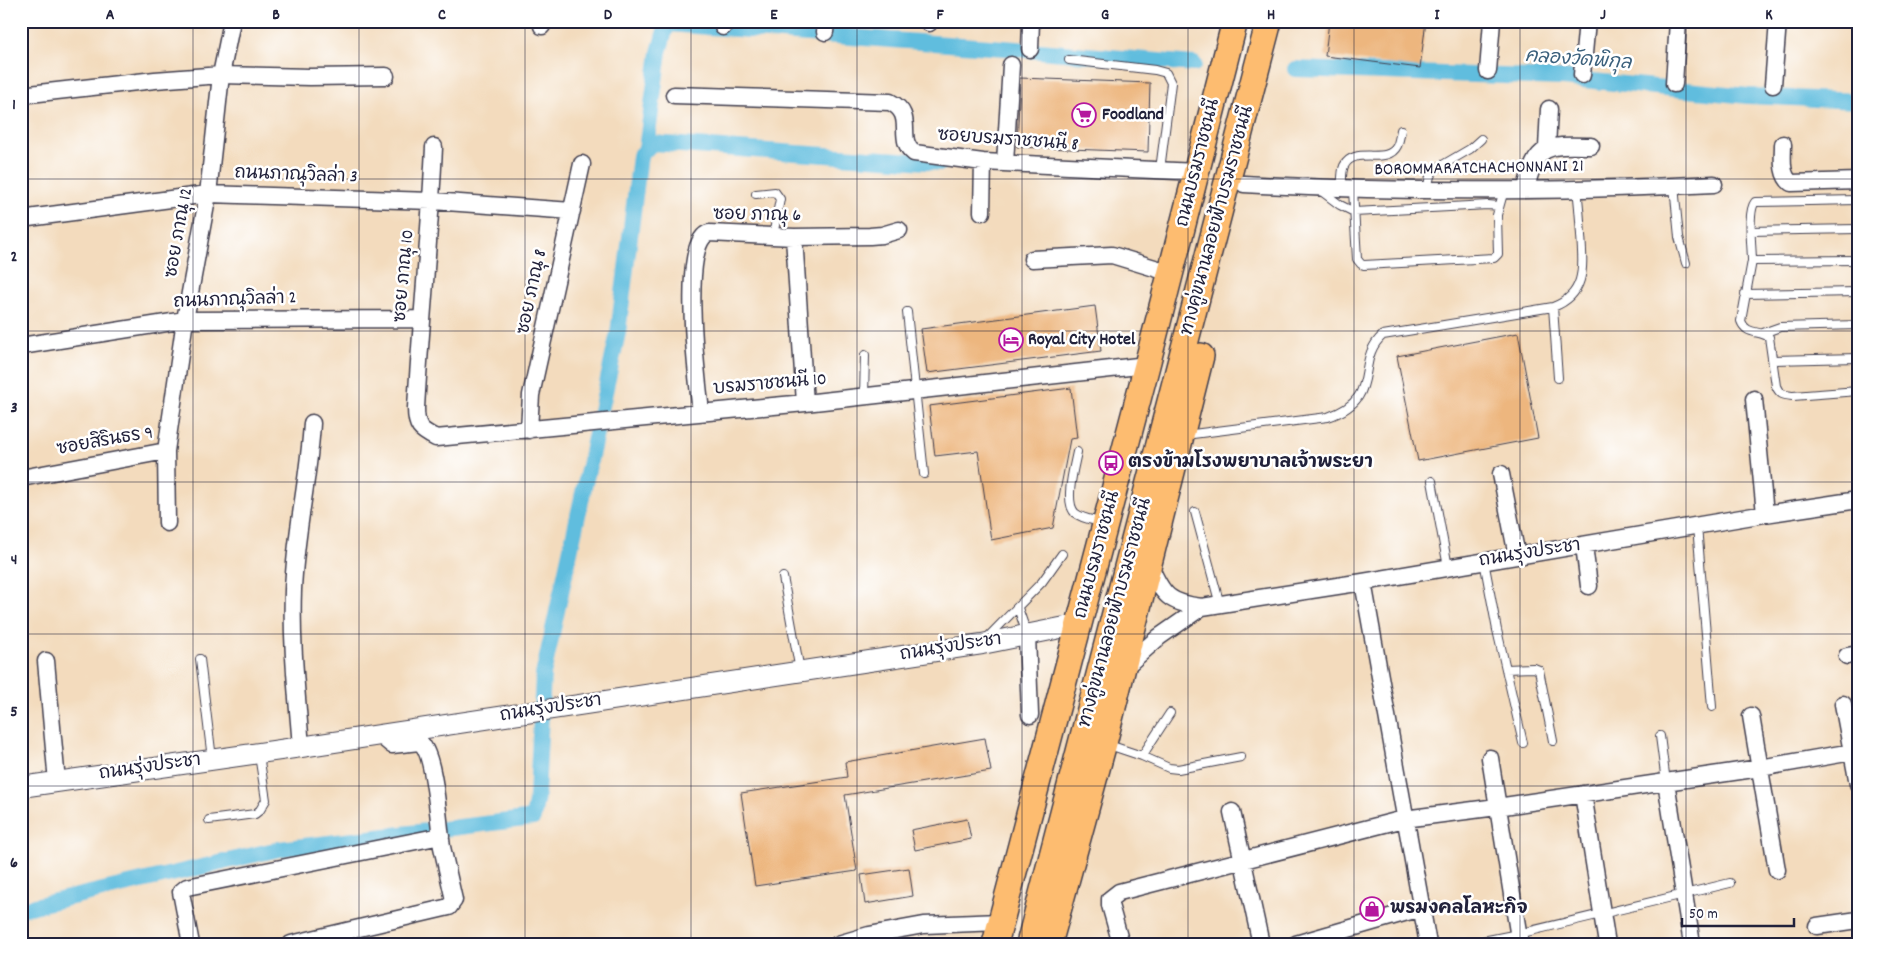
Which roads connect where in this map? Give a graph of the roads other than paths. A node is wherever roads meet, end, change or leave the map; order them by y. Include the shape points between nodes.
1 (232, 21) edge
2 (1031, 21) edge
3 (1235, 21) edge
4 (1249, 21) edge
5 (1270, 21) edge
6 (1286, 21) edge
7 (1492, 21) edge
8 (1587, 21) edge
9 (1678, 21) edge
10 (1778, 21) edge
11 (1030, 49) dead end
12 (1069, 60) dead end
13 (1011, 65) dead end
14 (1488, 71) dead end
15 (221, 75) junction
16 (1582, 75) dead end
17 (386, 76) dead end
18 (1674, 84) dead end
19 (1772, 85) dead end
20 (21, 95) edge
21 (674, 95) dead end
22 (1549, 109) dead end
23 (1401, 130) dead end
24 (1481, 139) dead end
25 (1783, 144) dead end
26 (1591, 146) dead end
27 (434, 147) dead end
28 (1547, 148) junction
29 (983, 162) junction
30 (1005, 163) junction
31 (582, 164) dead end
32 (1160, 170) junction
33 (1197, 172) junction
34 (1858, 181) edge
35 (1244, 184) junction
36 (1714, 184) dead end
37 (1674, 186) junction
38 (1318, 188) junction
39 (1526, 189) junction
40 (1578, 189) junction
41 (1348, 190) junction
42 (1427, 190) junction
43 (1504, 190) junction
44 (208, 194) junction
45 (756, 194) dead end
46 (432, 200) junction
47 (1858, 200) edge
48 (1499, 206) junction
49 (572, 211) junction
50 (982, 212) dead end
51 (1354, 212) junction
52 (21, 219) edge
53 (1858, 229) edge
54 (899, 230) dead end
55 (1751, 231) junction
56 (773, 236) junction
57 (794, 237) junction
58 (1032, 258) dead end
59 (1858, 260) edge
60 (1752, 261) junction
61 (1686, 263) dead end
62 (1171, 273) junction
63 (1858, 292) edge
64 (1745, 294) junction
65 (1553, 307) junction
66 (907, 312) dead end
67 (421, 319) junction
68 (185, 320) junction
69 (1858, 325) edge
70 (1763, 333) junction
71 (21, 346) edge
72 (865, 355) dead end
73 (1858, 358) edge
74 (1773, 360) junction
75 (1147, 365) junction
76 (1558, 378) dead end
77 (916, 391) junction
78 (1858, 392) edge
79 (864, 396) junction
80 (1754, 399) dead end
81 (804, 403) junction
82 (416, 408) joint
83 (701, 412) junction
84 (312, 423) dead end
85 (529, 430) junction
86 (1180, 436) junction
87 (166, 451) junction
88 (1076, 452) dead end
89 (924, 474) dead end
90 (1501, 474) dead end
91 (21, 478) edge
92 (1432, 481) dead end
93 (1858, 500) edge
94 (1195, 512) dead end
95 (1766, 514) junction
96 (167, 523) dead end
97 (1106, 524) junction
98 (1697, 526) junction
99 (1584, 545) junction
100 (1062, 554) dead end
101 (1517, 556) junction
102 (1484, 561) junction
103 (1150, 566) junction
104 (1448, 567) junction
105 (783, 577) dead end
106 (1363, 582) junction
107 (1589, 586) dead end
108 (1220, 604) junction
109 (1202, 607) junction
110 (1018, 608) junction
111 (1080, 624) junction
112 (1027, 635) junction
113 (982, 644) junction
114 (200, 660) dead end
115 (46, 661) dead end
116 (1506, 669) junction
117 (1122, 670) junction
118 (800, 671) junction
119 (1843, 704) dead end
120 (1712, 707) dead end
121 (1170, 713) dead end
122 (1030, 715) dead end
123 (1751, 716) dead end
124 (380, 735) junction
125 (1660, 736) dead end
126 (1553, 741) dead end
127 (1104, 743) junction
128 (1523, 743) dead end
129 (301, 747) junction
130 (1855, 751) edge
131 (259, 753) junction
132 (1142, 756) junction
133 (1241, 756) dead end
134 (1490, 758) dead end
135 (212, 760) junction
136 (1760, 768) junction
137 (57, 782) junction
138 (1666, 782) junction
139 (1858, 784) edge
140 (21, 787) edge
141 (1583, 794) junction
142 (1497, 808) junction
143 (1232, 812) dead end
144 (1404, 819) junction
145 (209, 820) dead end
146 (441, 836) junction
147 (1243, 860) junction
148 (1777, 870) dead end
149 (1730, 884) dead end
150 (1684, 894) junction
151 (1421, 908) junction
152 (1602, 913) junction
153 (1858, 920) edge
154 (1817, 926) dead end
155 (1002, 937) edge
156 (1519, 939) edge
157 (191, 944) edge
158 (291, 944) edge
159 (838, 944) edge
160 (1029, 944) edge
161 (1049, 944) edge
162 (1121, 944) edge
163 (1261, 944) edge
164 (1296, 944) edge
165 (1428, 944) edge
166 (1468, 944) edge
167 (1607, 944) edge
168 (1692, 944) edge

1 - 15 street, ซอย ภาณุ 12
2 - 11 street
3 - 33 main road, ถนนบรมราชชนนี
4 - 155 main road, ทางคู่ขนานลอยฟ้าบรมราชชนนี
5 - 160 main road, ทางคู่ขนานลอยฟ้าบรมราชชนนี
6 - 35 main road
7 - 14 street
8 - 16 street
9 - 18 street
10 - 19 street
12 - 32 lane via 1166,74 1171,83
13 - 30 street
15 - 17 street
15 - 20 street
15 - 44 street, ซอย ภาณุ 12
21 - 29 street, ซอยบรมราชชนนี 8 via 890,102 898,106 904,115 906,141 914,153
22 - 28 street
23 - 41 lane via 1397,146 1388,154 1350,159 1345,165
24 - 42 lane via 1434,170
25 - 34 street via 1784,170 1792,183
26 - 28 street
27 - 46 street, ซอย ภาณุ 10
28 - 39 street via 1534,162
29 - 30 street, ซอยบรมราชชนนี 8
29 - 50 street
30 - 32 street, ซอยบรมราชชนนี 8
31 - 49 street, ซอย ภาณุ 8
32 - 33 street, ซอยบรมราชชนนี 8
33 - 62 main road, ถนนบรมราชชนนี
35 - 38 street, BOROMMARATCHACHONNANI 21
35 - 86 main road
36 - 37 street, BOROMMARATCHACHONNANI 21
37 - 40 street, BOROMMARATCHACHONNANI 21
37 - 61 lane via 1679,237
38 - 41 street, BOROMMARATCHACHONNANI 21
38 - 51 lane
39 - 40 street, BOROMMARATCHACHONNANI 21
39 - 43 street, BOROMMARATCHACHONNANI 21
40 - 65 lane via 1582,275 1570,298
41 - 42 street, BOROMMARATCHACHONNANI 21
41 - 51 lane
42 - 43 street, BOROMMARATCHACHONNANI 21
43 - 48 lane
44 - 46 street, ถนนภาณุวิลล่า 3
44 - 52 street, ถนนภาณุวิลล่า 3
44 - 68 street, ซอย ภาณุ 12
45 - 56 lane via 775,192 780,199
46 - 49 street, ถนนภาณุวิลล่า 3
46 - 67 street, ซอย ภาณุ 10
47 - 55 lane via 1755,202
48 - 51 lane
48 - 51 lane via 1498,254 1494,258 1364,265 1357,259
49 - 85 street, ซอย ภาณุ 8 via 532,396
53 - 55 lane
54 - 57 street, ซอย ภาณุ 6 via 882,236
55 - 60 lane
56 - 57 street, ซอย ภาณุ 6
56 - 83 street, ซอย ภาณุ 6 via 709,233 700,239 691,314
57 - 81 street
58 - 62 street via 1112,255
59 - 60 lane
60 - 64 lane
62 - 75 main road, ถนนบรมราชชนนี
63 - 64 lane
64 - 70 lane via 1743,328
65 - 76 lane
65 - 86 lane via 1383,335 1375,342 1362,391 1344,411 1328,417
66 - 77 lane
67 - 68 street, ถนนภาณุวิลล่า 2
67 - 82 street, ซอย ภาณุ 10
68 - 71 street, ถนนภาณุวิลล่า 2
68 - 87 street, ซอย ภาณุ 12
69 - 70 lane via 1780,327
70 - 74 lane via 1771,341
72 - 79 lane
73 - 74 lane
74 - 78 lane via 1776,386 1783,395
75 - 77 street, บรมราชชนนี 10
75 - 97 main road, ถนนบรมราชชนนี
77 - 79 street, บรมราชชนนี 10
77 - 89 lane
79 - 81 street, บรมราชชนนี 10
80 - 95 street
81 - 83 street, บรมราชชนนี 10
82 - 85 street, บรมราชชนนี 10 via 416,422 423,432 436,438
83 - 85 street, บรมราชชนนี 10
84 - 129 street via 293,591
86 - 103 main road
87 - 91 street, ซอยสิรินธร 9
87 - 96 street, ซอย ภาณุ 12
88 - 97 lane via 1070,506 1082,517
90 - 101 street
92 - 104 lane
93 - 95 street, ถนนรุ่งประชา
94 - 108 lane
95 - 98 street, ถนนรุ่งประชา
97 - 111 main road, ถนนบรมราชชนนี
98 - 99 street, ถนนรุ่งประชา
98 - 120 lane
99 - 101 street, ถนนรุ่งประชา
99 - 107 street
100 - 110 lane
101 - 102 street, ถนนรุ่งประชา
102 - 104 street, ถนนรุ่งประชา
102 - 116 lane
103 - 109 street, ถนนรุ่งประชา via 1156,582 1173,600 1180,605
103 - 117 main road
104 - 106 street, ถนนรุ่งประชา
105 - 118 lane
106 - 108 street, ถนนรุ่งประชา
106 - 144 street
108 - 109 street, ถนนรุ่งประชา
109 - 117 street, ถนนรุ่งประชา via 1159,637
110 - 112 lane
110 - 113 lane
111 - 112 street, ถนนรุ่งประชา
111 - 155 main road, ถนนบรมราชชนนี
112 - 113 street, ถนนรุ่งประชา
112 - 122 street
113 - 118 street, ถนนรุ่งประชา
114 - 135 lane
115 - 137 street
116 - 126 lane via 1539,670
116 - 128 lane
117 - 127 main road
118 - 124 street, ถนนรุ่งประชา
119 - 130 street
121 - 132 lane
123 - 136 street
124 - 129 street, ถนนรุ่งประชา
124 - 146 street via 392,745 423,744 433,774
125 - 138 lane
127 - 132 lane
127 - 161 main road
129 - 131 street, ถนนรุ่งประชา
130 - 136 street
130 - 139 street
131 - 135 street, ถนนรุ่งประชา
131 - 145 lane via 266,800 260,810 255,814
132 - 133 lane via 1178,769
134 - 142 street
135 - 137 street, ถนนรุ่งประชา
136 - 138 street
136 - 148 street
137 - 140 street, ถนนรุ่งประชา
138 - 141 street
138 - 150 street
141 - 142 street
141 - 152 street
142 - 144 street
142 - 156 street
143 - 147 street
144 - 147 street
144 - 151 street
146 - 157 street via 187,887 181,892
146 - 158 street via 454,900 449,907
147 - 162 street via 1113,895 1110,905
147 - 163 street
149 - 150 lane
150 - 152 lane
150 - 168 street
151 - 164 street
151 - 165 street
152 - 156 lane
152 - 167 street
153 - 154 street
155 - 159 street via 924,925
156 - 166 lane

